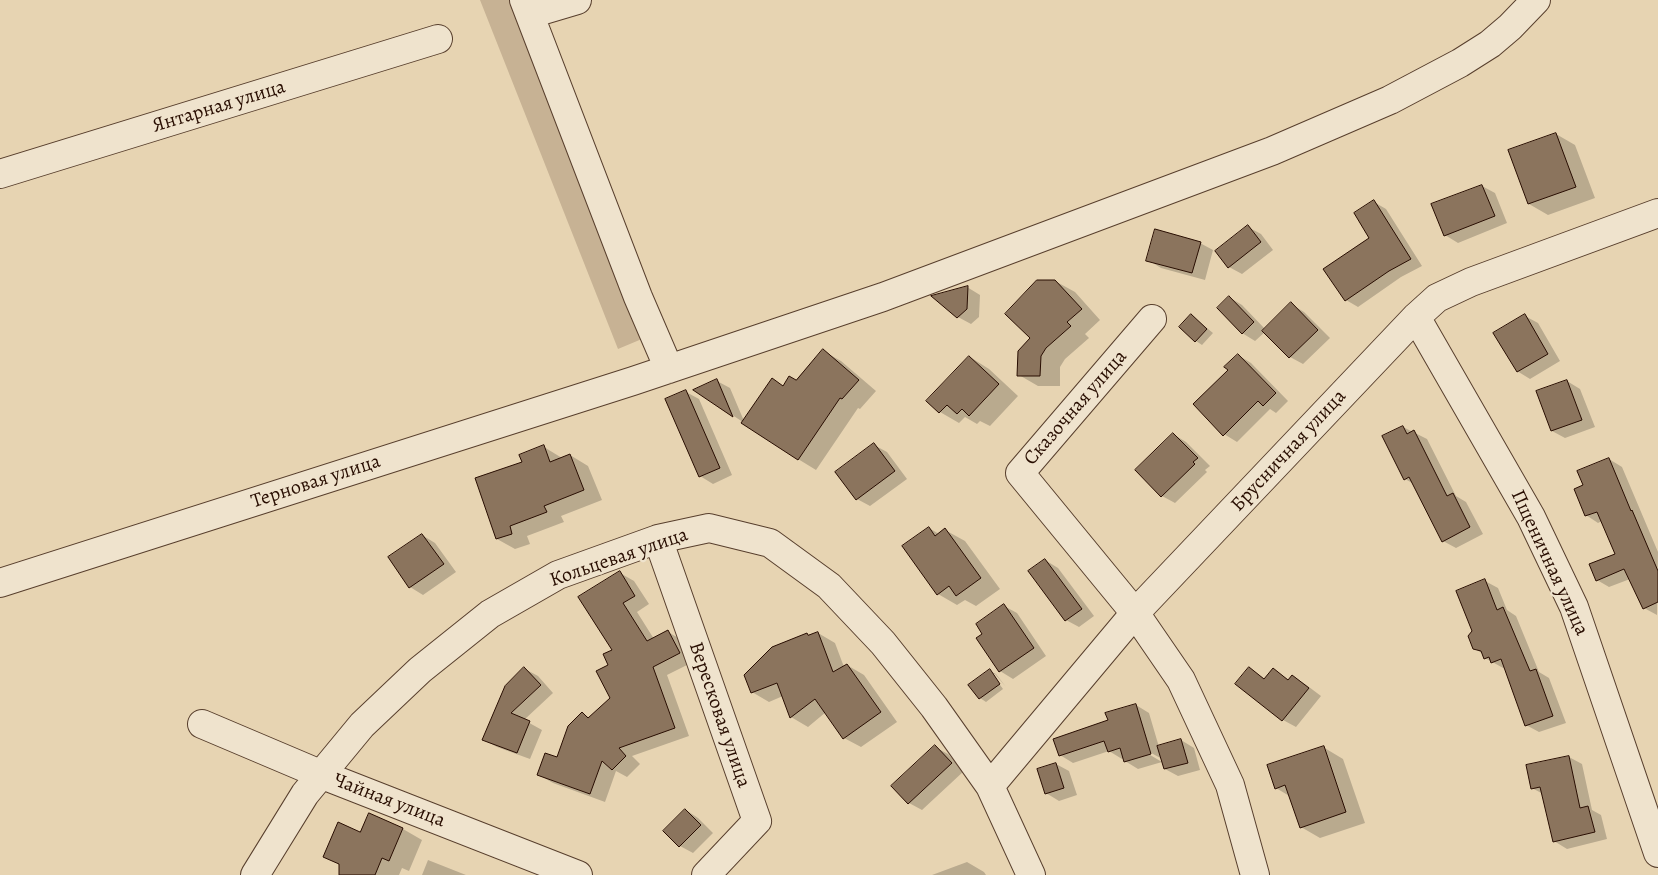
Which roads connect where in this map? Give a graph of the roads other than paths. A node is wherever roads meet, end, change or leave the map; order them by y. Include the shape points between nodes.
1 (577, 0) edge
2 (1536, 0) edge
3 (527, 7) edge
4 (438, 39) dead end
5 (0, 174) edge
6 (1658, 213) edge
7 (1416, 317) junction
8 (1152, 319) dead end
9 (669, 369) junction
10 (658, 540) junction
11 (0, 582) edge
12 (1136, 613) junction
13 (202, 724) dead end
14 (320, 774) junction
15 (990, 786) junction
16 (1658, 853) edge
17 (254, 875) edge
18 (578, 875) edge
19 (706, 875) edge
20 (1031, 875) edge
21 (1255, 875) edge

1 - 3 street
2 - 9 street, Терновая улица via 1490,44 1460,63 1390,100 1272,152 883,297
3 - 9 street via 638,297
4 - 5 street, Янтарная улица
6 - 7 street, Брусничная улица via 1471,282 1437,298
7 - 12 street, Брусничная улица
7 - 16 street, Пщеничная улица via 1531,517 1574,608
8 - 12 street, Сказочная улица via 1020,473
9 - 11 street, Терновая улица
10 - 14 street, Кольцевая улица via 558,576 490,614 420,670 362,725
10 - 15 street, Кольцевая улица via 709,528 770,543 829,586 900,664
10 - 19 street, Вересковая улица via 756,821
12 - 15 street, Брусничная улица
12 - 21 street via 1181,680 1230,785
13 - 14 street, Чайная улица
14 - 17 street, Кольцевая улица
14 - 18 street, Чайная улица
15 - 20 street, Кольцевая улица

